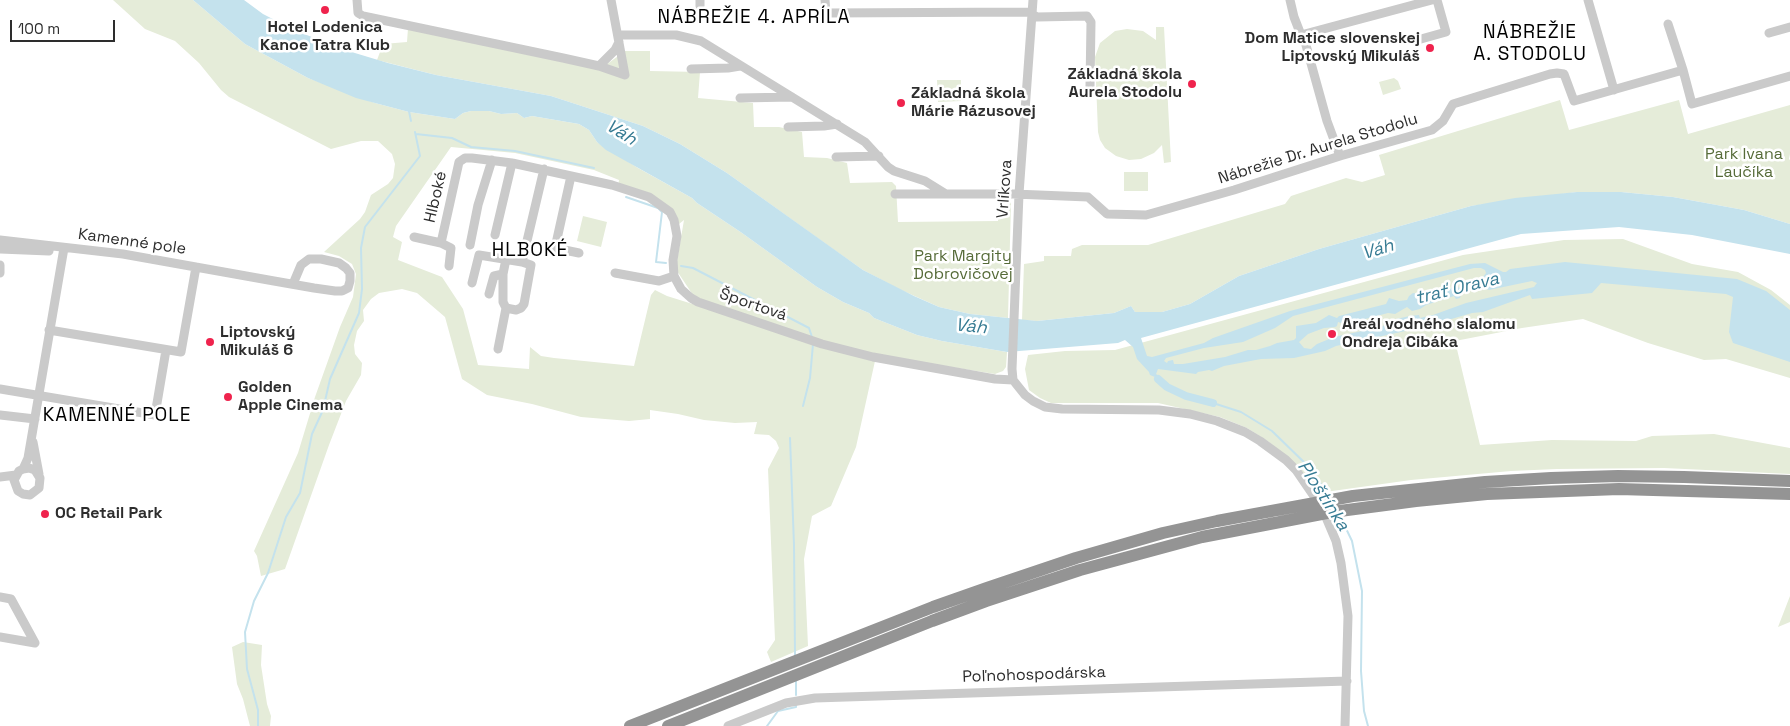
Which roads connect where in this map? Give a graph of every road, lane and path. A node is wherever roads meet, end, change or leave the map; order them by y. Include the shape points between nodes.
1 (611, 0) edge
2 (826, 0) edge
3 (1034, 0) edge
4 (1290, 0) edge
5 (1432, 0) edge
6 (1437, 0) edge
7 (1588, 0) edge
8 (357, 2) edge
9 (1032, 13) junction
10 (1668, 24) dead end
11 (1790, 27) edge
12 (1769, 32) dead end
13 (1301, 35) junction
14 (618, 39) junction
15 (1421, 39) dead end
16 (599, 66) junction
17 (740, 66) junction
18 (691, 69) dead end
19 (1683, 70) junction
20 (1790, 76) edge
21 (1090, 86) dead end
22 (1614, 90) junction
23 (792, 97) junction
24 (740, 98) dead end
25 (837, 124) junction
26 (788, 127) dead end
27 (878, 156) junction
28 (1340, 156) junction
29 (836, 157) dead end
30 (492, 160) junction
31 (512, 163) junction
32 (544, 169) junction
33 (571, 176) junction
34 (895, 194) dead end
35 (946, 194) junction
36 (1019, 194) junction
37 (495, 234) dead end
38 (414, 237) dead end
39 (0, 240) edge
40 (441, 242) junction
41 (470, 245) dead end
42 (64, 248) junction
43 (0, 249) edge
44 (579, 253) dead end
45 (506, 259) junction
46 (522, 262) junction
47 (0, 265) edge
48 (449, 266) dead end
49 (196, 267) junction
50 (0, 273) edge
51 (615, 273) dead end
52 (503, 274) junction
53 (674, 276) junction
54 (472, 283) dead end
55 (293, 284) junction
56 (490, 294) dead end
57 (506, 308) junction
58 (50, 330) junction
59 (498, 349) dead end
60 (166, 350) junction
61 (1014, 380) junction
62 (0, 389) edge
63 (39, 395) junction
64 (0, 415) edge
65 (35, 419) junction
66 (32, 437) junction
67 (24, 469) junction
68 (39, 474) junction
69 (16, 475) junction
70 (0, 478) edge
71 (1790, 482) edge
72 (14, 485) junction
73 (1790, 494) edge
74 (0, 597) edge
75 (0, 637) edge
76 (1347, 681) junction
77 (630, 726) edge
78 (668, 726) edge
79 (728, 726) edge
80 (1346, 726) edge

1 - 14 street
2 - 9 street via 826,13
3 - 9 street, Vrlíkova
4 - 13 street
5 - 13 street
6 - 15 street via 1446,32
7 - 22 street
8 - 16 street via 360,15
9 - 21 street via 1037,17 1089,18
9 - 36 street, Vrlíkova
10 - 19 street
11 - 12 street
13 - 28 street
14 - 16 street via 616,50
14 - 16 street via 626,75
14 - 17 street via 676,34 701,41
17 - 18 street
17 - 23 street
19 - 20 street via 1692,104
19 - 22 street, Nábrežie Dr. Aurela Stodolu
22 - 28 street, Nábrežie Dr. Aurela Stodolu via 1574,101 1564,74 1557,72 1455,102 1443,121 1432,130
23 - 24 street
23 - 25 street
25 - 26 street
25 - 27 street via 865,142
27 - 29 street
27 - 35 street via 894,172 925,181
28 - 36 street, Nábrežie Dr. Aurela Stodolu via 1146,215 1107,214 1088,197
30 - 31 street, Hlboké
30 - 40 street, Hlboké via 465,158 459,162
30 - 41 street
31 - 32 street, Hlboké
31 - 37 street
32 - 33 street, Hlboké
32 - 46 street
33 - 44 street via 555,248
33 - 53 street via 638,193 670,212 677,232
34 - 35 street, Nábrežie Dr. Aurela Stodolu
35 - 36 street, Nábrežie Dr. Aurela Stodolu
36 - 61 street, Vrlíkova via 1012,361
38 - 40 street, Hlboké
39 - 42 street, Kamenné pole
40 - 48 street, Hlboké via 451,248
42 - 43 street, Kamenné pole
42 - 49 street, Kamenné pole
42 - 58 street
45 - 46 street
45 - 52 street
45 - 54 street via 479,255
46 - 57 street via 531,264 524,304 516,310
47 - 50 street
49 - 55 street, Kamenné pole
49 - 60 street, Kamenné pole via 181,352
51 - 53 street via 658,281
52 - 56 street via 494,276
52 - 57 street
53 - 61 street, Športová via 681,289 698,302 822,344 879,358
55 - 55 street, Kamenné pole via 342,291 350,284 350,273 339,263 309,259 300,265
57 - 59 street
58 - 60 street
58 - 63 street
60 - 63 street via 155,415
61 - 76 street via 1032,401 1052,408 1159,410 1217,421 1260,440 1286,460 1314,494 1336,541 1347,604
62 - 63 street
63 - 65 street
64 - 65 street
65 - 66 street
66 - 67 street
66 - 68 street
67 - 68 street via 35,470
67 - 69 street
68 - 72 street via 39,488 30,495 18,491
69 - 70 street
69 - 72 street
70 - 72 street
71 - 77 highway via 1684,477 1485,482 1353,496 1163,533 1076,558 932,607
73 - 78 highway via 1685,490 1487,494 1360,508 1202,537 1080,570 932,621
74 - 75 street via 11,599 34,644
76 - 79 street, Poľnohospodárska via 814,698 786,703
76 - 80 street

